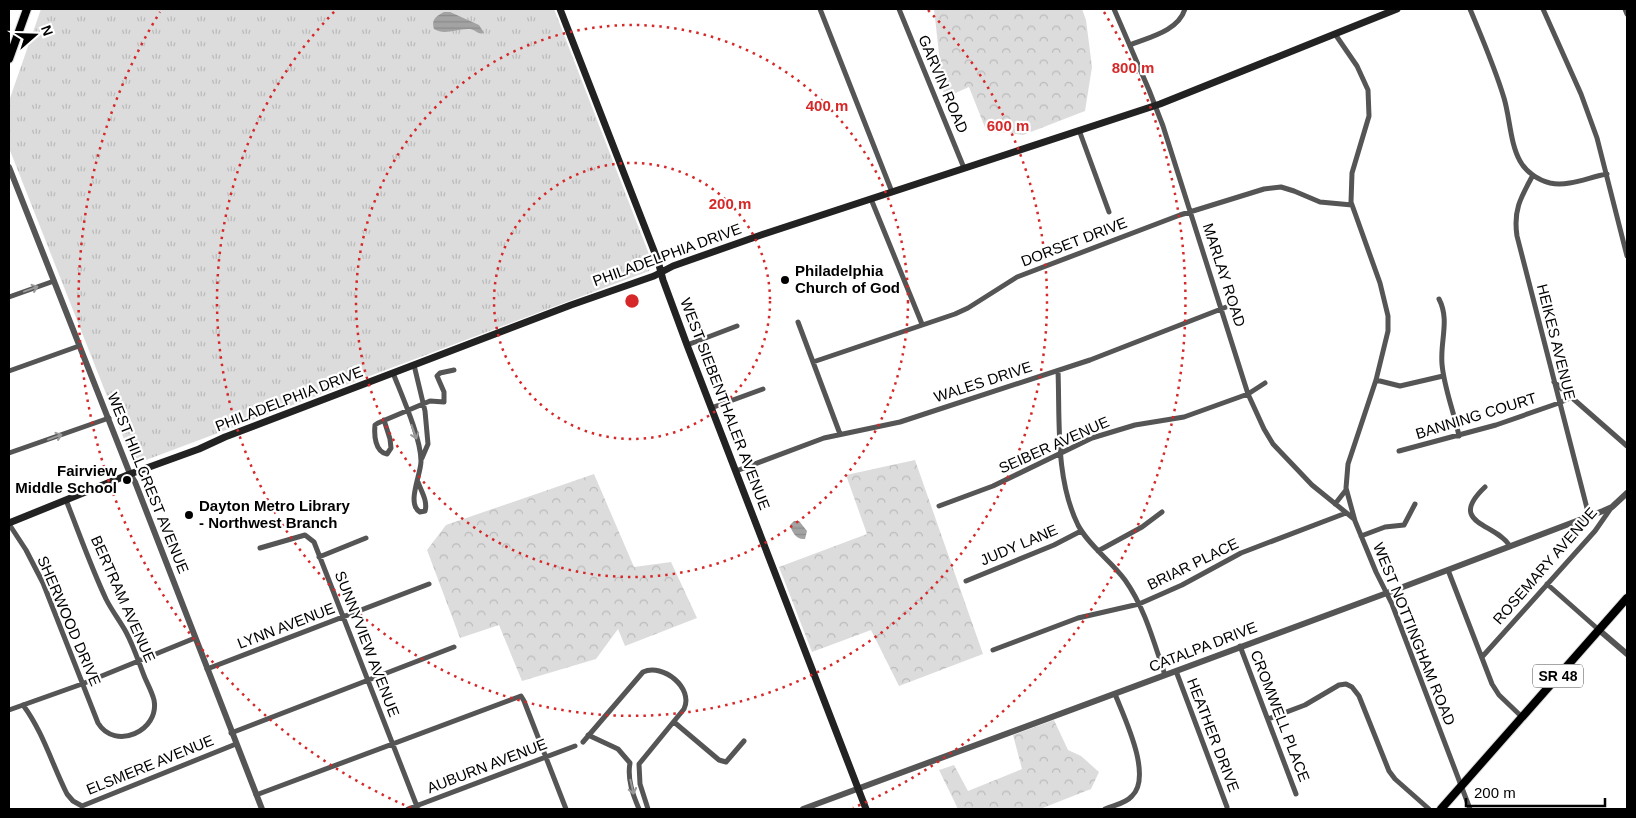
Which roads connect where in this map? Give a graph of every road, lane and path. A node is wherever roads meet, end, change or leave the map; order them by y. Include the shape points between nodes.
1 (27, 9) edge
2 (560, 9) edge
3 (820, 9) edge
4 (899, 9) edge
5 (1114, 9) edge
6 (1185, 9) edge
7 (1397, 9) edge
8 (1470, 9) edge
9 (1543, 9) edge
10 (1625, 9) edge
11 (1627, 14) edge
12 (1335, 34) junction
13 (1130, 45) junction
14 (9, 59) edge
15 (1155, 106) junction
16 (1080, 130) junction
17 (9, 168) edge
18 (964, 168) junction
19 (1607, 174) junction
20 (1534, 175) junction
21 (892, 192) junction
22 (871, 199) junction
23 (1352, 205) junction
24 (1109, 212) dead end
25 (1190, 212) junction
26 (1627, 256) edge
27 (660, 272) junction
28 (54, 281) junction
29 (9, 297) edge
30 (1439, 299) dead end
31 (1234, 304) dead end
32 (1221, 309) junction
33 (798, 322) dead end
34 (922, 324) junction
35 (737, 326) dead end
36 (687, 345) junction
37 (80, 346) junction
38 (813, 362) junction
39 (414, 365) junction
40 (454, 370) dead end
41 (9, 371) edge
42 (1058, 371) junction
43 (393, 373) junction
44 (1444, 376) junction
45 (1376, 380) junction
46 (1554, 382) junction
47 (1264, 383) dead end
48 (763, 389) dead end
49 (1248, 394) junction
50 (1572, 396) junction
51 (1559, 403) junction
52 (423, 404) junction
53 (711, 408) junction
54 (407, 411) junction
55 (108, 418) junction
56 (384, 420) junction
57 (840, 434) junction
58 (1459, 436) junction
59 (1627, 446) edge
60 (1399, 451) dead end
61 (1061, 452) junction
62 (9, 453) edge
63 (421, 458) junction
64 (736, 472) junction
65 (130, 474) junction
66 (418, 482) junction
67 (1485, 487) dead end
68 (1346, 490) junction
69 (1627, 492) edge
70 (66, 500) junction
71 (1335, 504) junction
72 (1415, 504) dead end
73 (939, 506) dead end
74 (1610, 508) junction
75 (1162, 512) dead end
76 (1346, 513) junction
77 (1589, 516) junction
78 (1355, 519) junction
79 (9, 523) edge
80 (1082, 531) junction
81 (1361, 536) junction
82 (366, 538) dead end
83 (1510, 546) junction
84 (260, 548) dead end
85 (1098, 551) junction
86 (319, 557) junction
87 (1448, 570) junction
88 (966, 582) dead end
89 (429, 584) dead end
90 (1547, 584) junction
91 (1386, 593) junction
92 (1627, 598) edge
93 (1139, 604) junction
94 (343, 617) junction
95 (1599, 630) junction
96 (195, 638) junction
97 (1240, 646) junction
98 (454, 647) dead end
99 (993, 650) dead end
100 (1627, 654) edge
101 (1482, 658) junction
102 (139, 661) junction
103 (207, 669) junction
104 (1176, 671) junction
105 (1165, 675) junction
106 (368, 680) junction
107 (82, 684) junction
108 (1115, 694) junction
109 (24, 705) junction
110 (9, 710) edge
111 (1522, 717) junction
112 (1268, 719) junction
113 (674, 722) junction
114 (103, 730) joint
115 (232, 733) junction
116 (588, 735) junction
117 (744, 741) dead end
118 (583, 742) dead end
119 (393, 743) junction
120 (236, 744) junction
121 (575, 746) dead end
122 (546, 757) junction
123 (630, 763) junction
124 (639, 764) junction
125 (1461, 786) junction
126 (858, 788) junction
127 (1296, 794) dead end
128 (256, 795) junction
129 (1227, 807) dead end
130 (417, 808) edge
131 (262, 809) edge
132 (408, 809) edge
133 (566, 809) edge
134 (639, 809) edge
135 (648, 809) edge
136 (803, 809) edge
137 (866, 809) edge
138 (1104, 809) edge
139 (1430, 809) edge
140 (1441, 809) edge
141 (1470, 809) edge

1 - 14 main road
2 - 27 main road, WEST SIEBENTHALER AVENUE
3 - 21 street
4 - 18 street, GARVIN ROAD
5 - 13 street, MARLAY ROAD
6 - 13 street via 1176,25
7 - 12 main road, PHILADELPHIA DRIVE
8 - 20 street via 1501,91 1517,154 1523,166
9 - 19 street via 1586,108
10 - 11 street
12 - 15 main road, PHILADELPHIA DRIVE
12 - 23 street, WEST NOTTINGHAM ROAD via 1362,75 1369,100 1368,122 1352,173
13 - 15 street, MARLAY ROAD
15 - 16 main road, PHILADELPHIA DRIVE
15 - 25 street, MARLAY ROAD
16 - 18 main road, PHILADELPHIA DRIVE
16 - 24 street
17 - 28 street, WEST HILLCREST AVENUE
18 - 21 main road, PHILADELPHIA DRIVE
19 - 20 street via 1560,184
19 - 26 street
20 - 46 street, HEIKES AVENUE via 1519,202 1515,226
21 - 22 main road, PHILADELPHIA DRIVE
22 - 27 main road, PHILADELPHIA DRIVE
22 - 34 street
23 - 25 street, DORSET DRIVE via 1320,202 1288,188 1273,187
23 - 45 street, WEST NOTTINGHAM ROAD via 1380,283 1388,316 1388,331
25 - 32 street, MARLAY ROAD
25 - 34 street, DORSET DRIVE via 1017,277 964,310
27 - 36 main road, WEST SIEBENTHALER AVENUE
27 - 39 main road, PHILADELPHIA DRIVE
29 -> 28 street
28 - 37 street, WEST HILLCREST AVENUE
30 - 44 street via 1445,318
31 - 32 street, WALES DRIVE
32 - 42 street, WALES DRIVE
32 - 49 street, MARLAY ROAD
33 - 38 street
34 - 38 street, DORSET DRIVE
35 - 36 street
36 - 53 main road, WEST SIEBENTHALER AVENUE
37 - 41 street
37 - 55 street, WEST HILLCREST AVENUE
38 - 57 street
39 - 43 main road, PHILADELPHIA DRIVE
39 - 52 street
40 - 52 street via 437,376 444,392 444,402
42 - 57 street, WALES DRIVE via 900,422
42 - 61 street, HEATHER DRIVE
43 - 54 street
43 - 65 main road, PHILADELPHIA DRIVE
44 - 45 street via 1400,386
44 - 58 street
45 - 68 street, WEST NOTTINGHAM ROAD via 1348,464
46 - 50 street
46 - 51 street, HEIKES AVENUE
47 - 49 street, SEIBER AVENUE
48 - 53 street
49 - 61 street, SEIBER AVENUE via 1184,417 1113,431
49 - 71 street, MARLAY ROAD via 1273,444 1306,480
50 - 51 street, BANNING COURT
50 - 59 street
51 - 58 street, BANNING COURT
51 - 77 street, HEIKES AVENUE
52 - 54 street
52 - 63 street via 428,444
53 - 64 main road, WEST SIEBENTHALER AVENUE
54 - 56 street
54 -> 63 street
62 -> 55 street
55 - 65 street, WEST HILLCREST AVENUE
56 - 56 street via 374,428 379,450 386,454 391,448
57 - 64 street, WALES DRIVE
58 - 60 street, BANNING COURT
61 - 73 street, SEIBER AVENUE via 993,486
61 - 80 street, HEATHER DRIVE via 1071,505
63 - 66 street
64 - 126 main road, WEST SIEBENTHALER AVENUE
65 - 70 main road, PHILADELPHIA DRIVE
65 - 96 street, WEST HILLCREST AVENUE
66 - 66 street via 414,507 420,512 427,508
67 - 83 street via 1471,507 1473,517 1503,537
68 - 71 street
68 - 78 street, WEST NOTTINGHAM ROAD
69 - 74 street, ROSEMARY AVENUE
70 - 79 main road, PHILADELPHIA DRIVE
70 - 102 street, BERTRAM AVENUE via 105,597
71 - 76 street, MARLAY ROAD
72 - 81 street via 1405,527 1380,528
74 - 77 street, CATALPA DRIVE
74 - 90 street, ROSEMARY AVENUE via 1595,532
75 - 85 street
76 - 78 street, MARLAY ROAD
76 - 93 street, BRIAR PLACE via 1241,553 1182,586
77 - 83 street, CATALPA DRIVE
78 - 81 street, WEST NOTTINGHAM ROAD
79 - 107 street, SHERWOOD DRIVE via 36,569
80 - 85 street, HEATHER DRIVE
80 - 88 street, JUDY LANE
81 - 91 street, WEST NOTTINGHAM ROAD
82 - 86 street
83 - 87 street, CATALPA DRIVE
84 - 86 street, SUNNYVIEW AVENUE via 305,535 314,542
85 - 93 street, HEATHER DRIVE via 1123,578
86 - 94 street, SUNNYVIEW AVENUE
87 - 91 street, CATALPA DRIVE
87 - 101 street
89 - 94 street, LYNN AVENUE
90 - 95 street
90 - 101 street, ROSEMARY AVENUE
91 - 97 street, CATALPA DRIVE
91 - 125 street, WEST NOTTINGHAM ROAD
92 - 95 main road, SR 48
93 - 99 street, BRIAR PLACE via 1078,618
93 - 105 street, HEATHER DRIVE
94 - 103 street, LYNN AVENUE
94 - 106 street, SUNNYVIEW AVENUE
95 - 100 street
95 - 111 main road, SR 48
96 - 102 street
96 - 103 street, WEST HILLCREST AVENUE
97 - 104 street, CATALPA DRIVE
97 - 112 street, CROMWELL PLACE
98 - 106 street, ELSMERE AVENUE
101 - 111 street via 1497,692
102 - 107 street
102 - 114 street, BERTRAM AVENUE via 154,699 153,716 148,724 132,735 116,736
103 - 115 street, WEST HILLCREST AVENUE
104 - 105 street, CATALPA DRIVE
104 - 129 street, HEATHER DRIVE
105 - 108 street, CATALPA DRIVE
106 - 115 street, ELSMERE AVENUE
106 - 119 street, SUNNYVIEW AVENUE
107 - 109 street
107 - 114 street, SHERWOOD DRIVE
108 - 126 street, CATALPA DRIVE
108 - 138 street via 1135,749 1139,781 1137,790 1129,799
109 - 110 street
109 - 120 street, ELSMERE AVENUE via 34,720 64,789 74,802 82,806
111 - 125 main road, SR 48
112 - 127 street, CROMWELL PLACE
112 - 139 street via 1305,705 1339,685 1352,686 1389,771
113 - 116 street via 687,703 683,690 665,673 650,670 641,674
113 - 117 street via 719,760 726,762
113 - 124 street
115 - 120 street, WEST HILLCREST AVENUE
116 - 118 street
116 - 123 street via 618,749
119 - 122 street via 521,696
119 - 128 street
119 - 130 street, SUNNYVIEW AVENUE
120 - 128 street, WEST HILLCREST AVENUE
121 - 122 street, AUBURN AVENUE
122 - 130 street, AUBURN AVENUE
122 - 133 street
123 - 124 street
123 -> 134 street via 631,788
124 - 135 street via 640,784
125 - 140 main road, SR 48
125 - 141 street, WEST NOTTINGHAM ROAD
126 - 136 street, CATALPA DRIVE
126 - 137 main road, WEST SIEBENTHALER AVENUE
128 - 131 street, WEST HILLCREST AVENUE
130 - 132 street, AUBURN AVENUE

